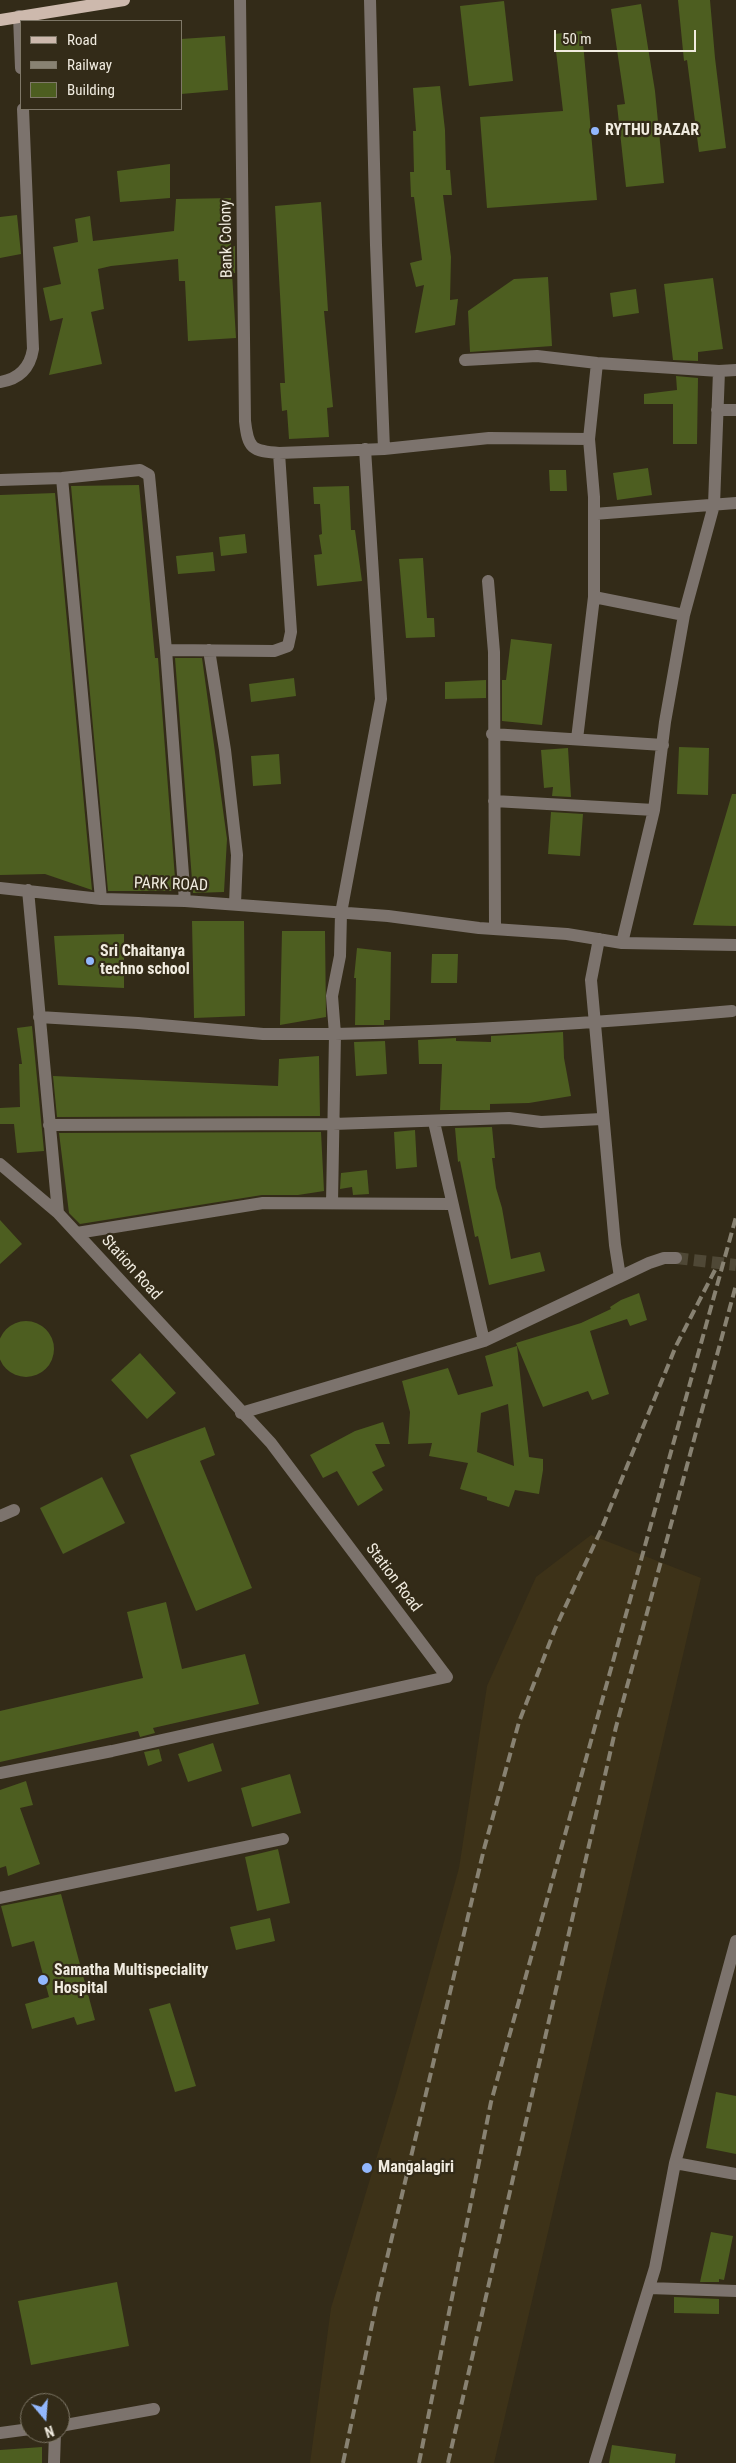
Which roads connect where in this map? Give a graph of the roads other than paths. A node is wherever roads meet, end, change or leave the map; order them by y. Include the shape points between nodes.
1 (124, 0) edge
2 (240, 0) edge
3 (370, 0) edge
4 (19, 16) junction
5 (0, 20) edge
6 (20, 42) edge
7 (23, 110) edge
8 (465, 360) dead end
9 (597, 363) junction
10 (736, 370) edge
11 (719, 371) junction
12 (0, 382) edge
13 (717, 410) junction
14 (736, 410) edge
15 (589, 439) junction
16 (384, 448) junction
17 (365, 449) junction
18 (280, 453) junction
19 (62, 478) junction
20 (0, 480) edge
21 (736, 503) edge
22 (714, 505) junction
23 (594, 514) junction
24 (488, 582) dead end
25 (594, 597) junction
26 (684, 615) junction
27 (166, 650) junction
28 (209, 650) junction
29 (492, 734) junction
30 (577, 739) junction
31 (663, 745) junction
32 (494, 802) junction
33 (654, 810) junction
34 (0, 888) edge
35 (28, 890) junction
36 (101, 899) junction
37 (185, 901) junction
38 (235, 904) junction
39 (341, 913) junction
40 (494, 929) junction
41 (599, 940) junction
42 (622, 943) junction
43 (736, 945) edge
44 (732, 1012) dead end
45 (39, 1017) junction
46 (596, 1024) junction
47 (334, 1034) junction
48 (602, 1119) junction
49 (434, 1122) junction
50 (333, 1124) junction
51 (49, 1125) junction
52 (0, 1164) edge
53 (332, 1203) junction
54 (452, 1204) junction
55 (58, 1213) junction
56 (77, 1233) junction
57 (676, 1258) tunnel mouth
58 (620, 1277) junction
59 (484, 1341) junction
60 (241, 1413) junction
61 (14, 1510) dead end
62 (0, 1516) edge
63 (0, 1773) edge
64 (283, 1839) dead end
65 (0, 1898) edge
66 (736, 1941) edge
67 (675, 2162) junction
68 (736, 2174) edge
69 (649, 2288) junction
70 (736, 2291) edge
71 (154, 2409) dead end
72 (70, 2424) edge
73 (20, 2430) edge
74 (0, 2433) edge
75 (55, 2443) edge
76 (54, 2463) edge
77 (595, 2463) edge

1 - 4 main road
2 - 18 street, Bank Colony via 246,431 247,440 256,450
3 - 16 street
4 - 5 main road
4 - 6 street
7 - 12 street via 33,349 20,375
8 - 9 street via 538,356
9 - 11 street
9 - 15 street
10 - 11 street
11 - 13 street
13 - 14 street
13 - 22 street
15 - 16 street via 489,438
15 - 23 street
16 - 17 street
17 - 18 street
17 - 39 street via 381,699
18 - 28 street via 291,639 288,646 274,651
19 - 20 street
19 - 27 street via 140,470 148,475
19 - 36 street
21 - 22 street
22 - 23 street
22 - 26 street
23 - 25 street
24 - 29 street via 494,652
25 - 26 street
25 - 30 street
26 - 31 street
27 - 28 street
27 - 37 street
28 - 38 street via 237,855
29 - 30 street
29 - 32 street
30 - 31 street
31 - 33 street
32 - 33 street
32 - 40 street
33 - 42 street
34 - 35 street, PARK ROAD
35 - 36 street, PARK ROAD
35 - 45 street
36 - 37 street, PARK ROAD
37 - 38 street, PARK ROAD
38 - 39 street, PARK ROAD
39 - 40 street, PARK ROAD
39 - 47 street via 340,956 332,996
40 - 41 street, PARK ROAD via 567,934
41 - 42 street, PARK ROAD
41 - 46 street via 591,980
42 - 43 street, PARK ROAD
44 - 46 street
45 - 47 street via 263,1034
45 - 51 street
46 - 47 street
46 - 48 street
47 - 50 street
48 - 49 street via 541,1122 509,1118
48 - 58 street
49 - 50 street
49 - 54 street
50 - 51 street
50 - 53 street
51 - 55 street
52 - 55 street, Station Road
53 - 54 street
53 - 56 street via 263,1203
54 - 59 street
55 - 56 street, Station Road
56 - 60 street, Station Road
57 - 58 street via 664,1258
58 - 59 street
59 - 60 street
60 - 63 street, Station Road via 271,1443 447,1677
61 - 62 street
64 - 65 street
66 - 67 street
67 - 68 street
67 - 69 street
69 - 70 street
69 - 77 street
71 - 72 street
73 - 74 street
75 - 76 street

